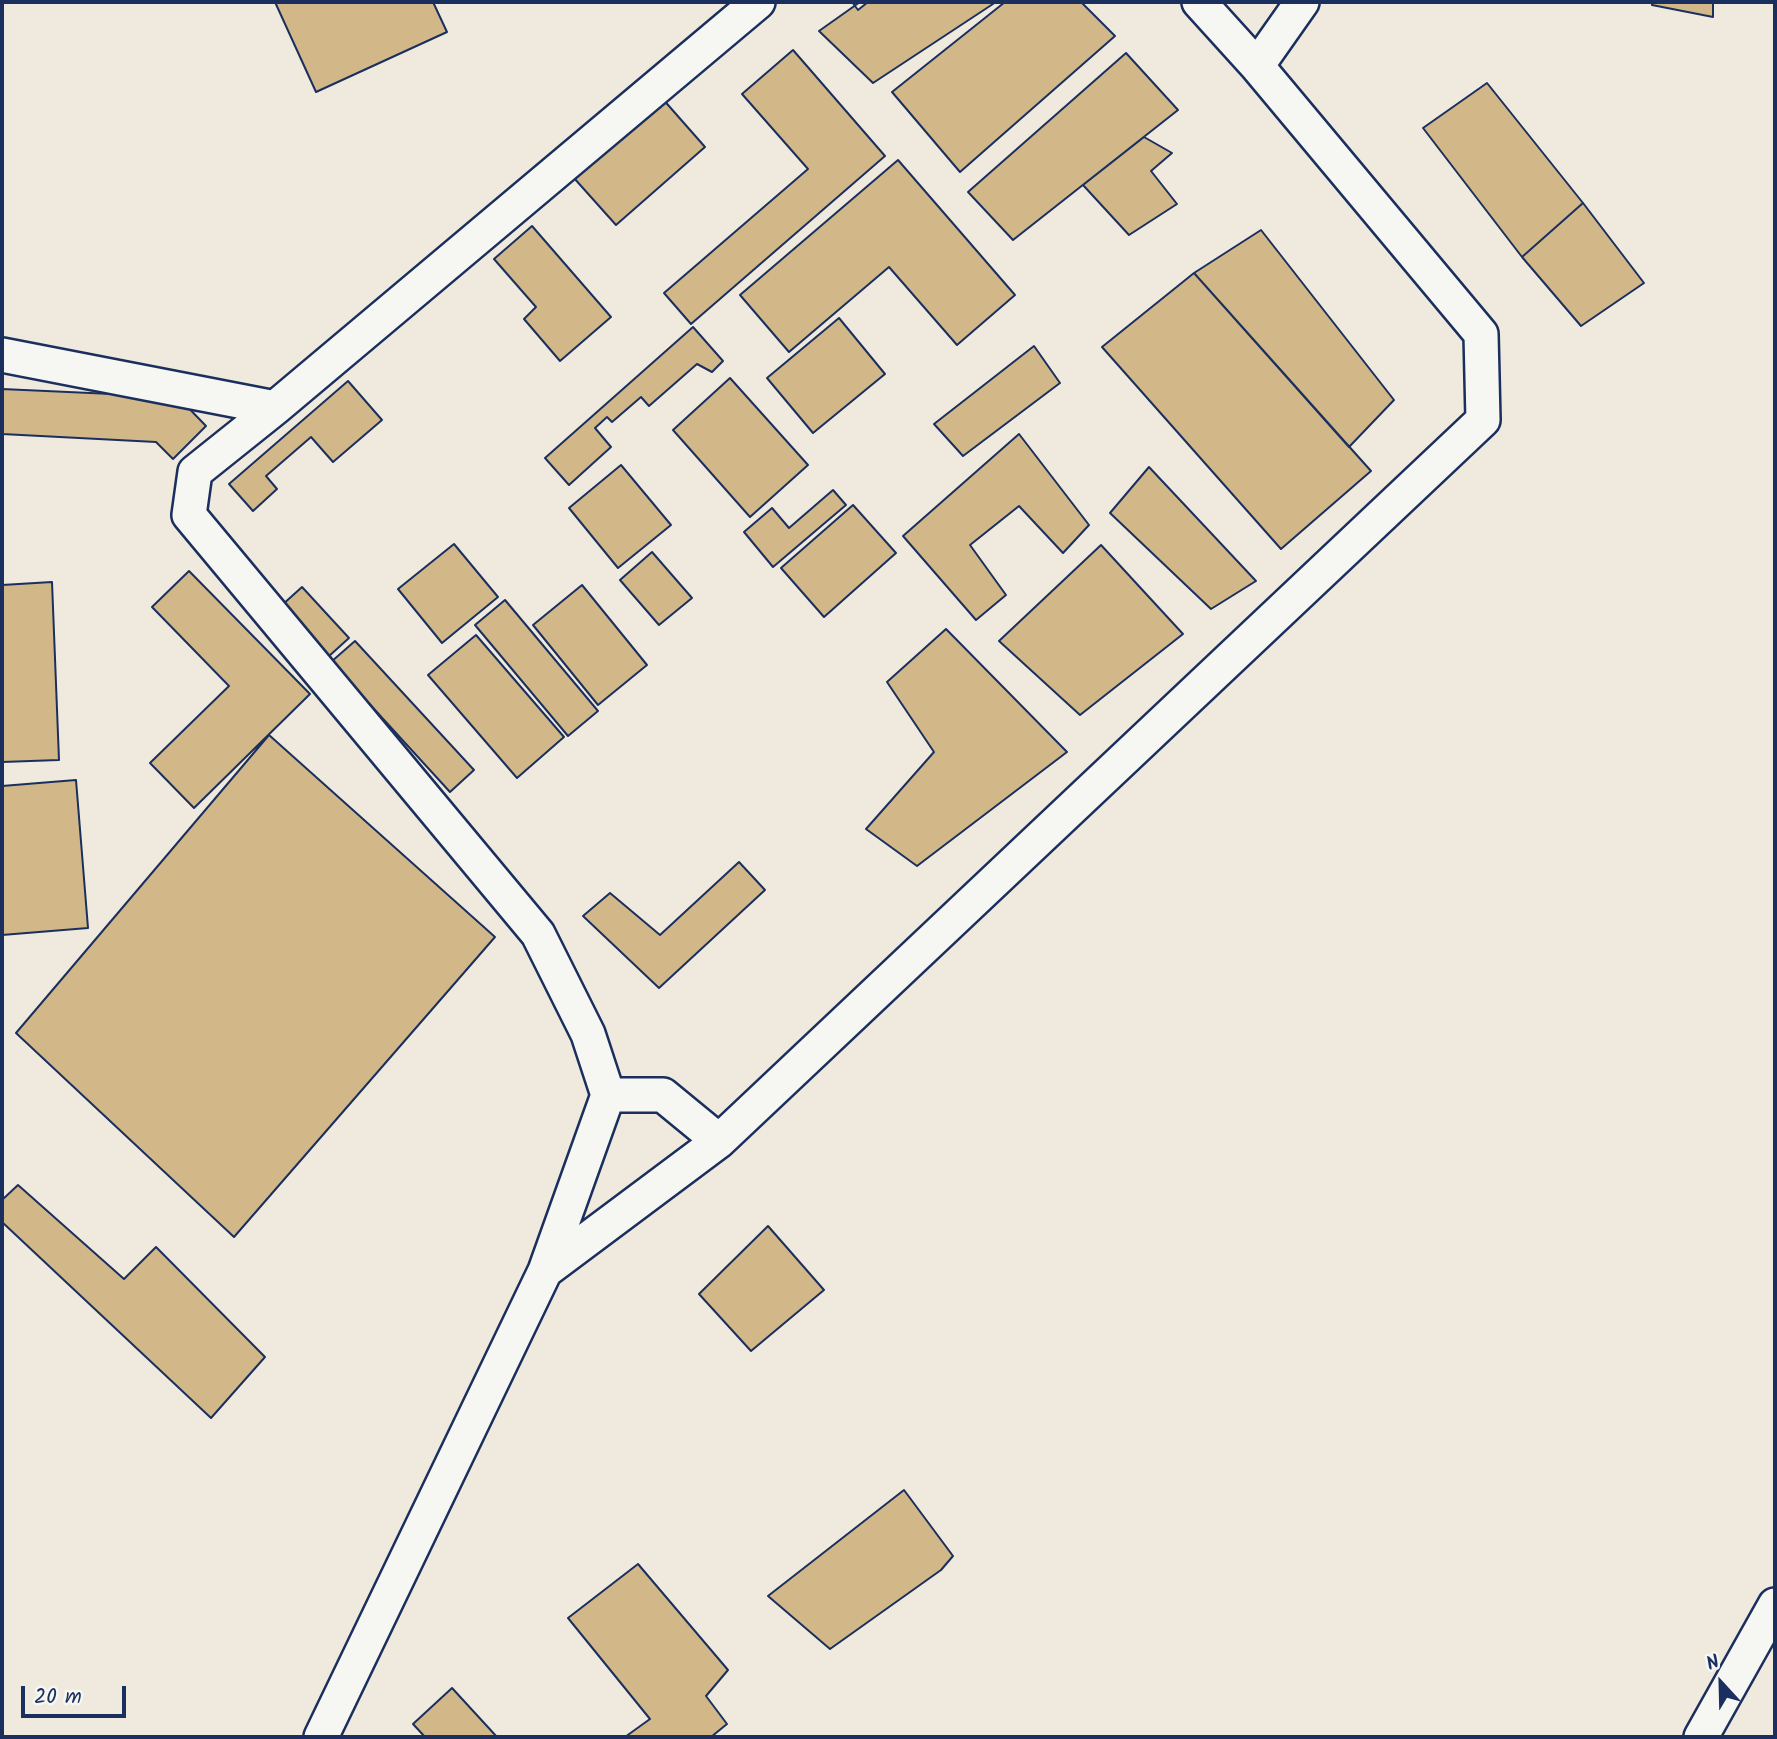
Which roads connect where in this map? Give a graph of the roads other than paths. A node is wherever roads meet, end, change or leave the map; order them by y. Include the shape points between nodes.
1 (758, 2) edge
2 (1199, 2) edge
3 (1302, 2) edge
4 (1258, 66) junction
5 (2, 355) edge
6 (275, 408) junction
7 (608, 1095) junction
8 (719, 1141) junction
9 (545, 1271) junction
10 (1775, 1605) edge
11 (321, 1737) edge
12 (1701, 1737) edge

1 - 6 street
2 - 4 street
3 - 4 street
4 - 8 street via 1481,334 1483,420
5 - 6 street
6 - 7 street via 195,472 189,516 538,934 588,1034
7 - 8 street via 663,1095
7 - 9 street
8 - 9 street
9 - 11 street
10 - 12 street

